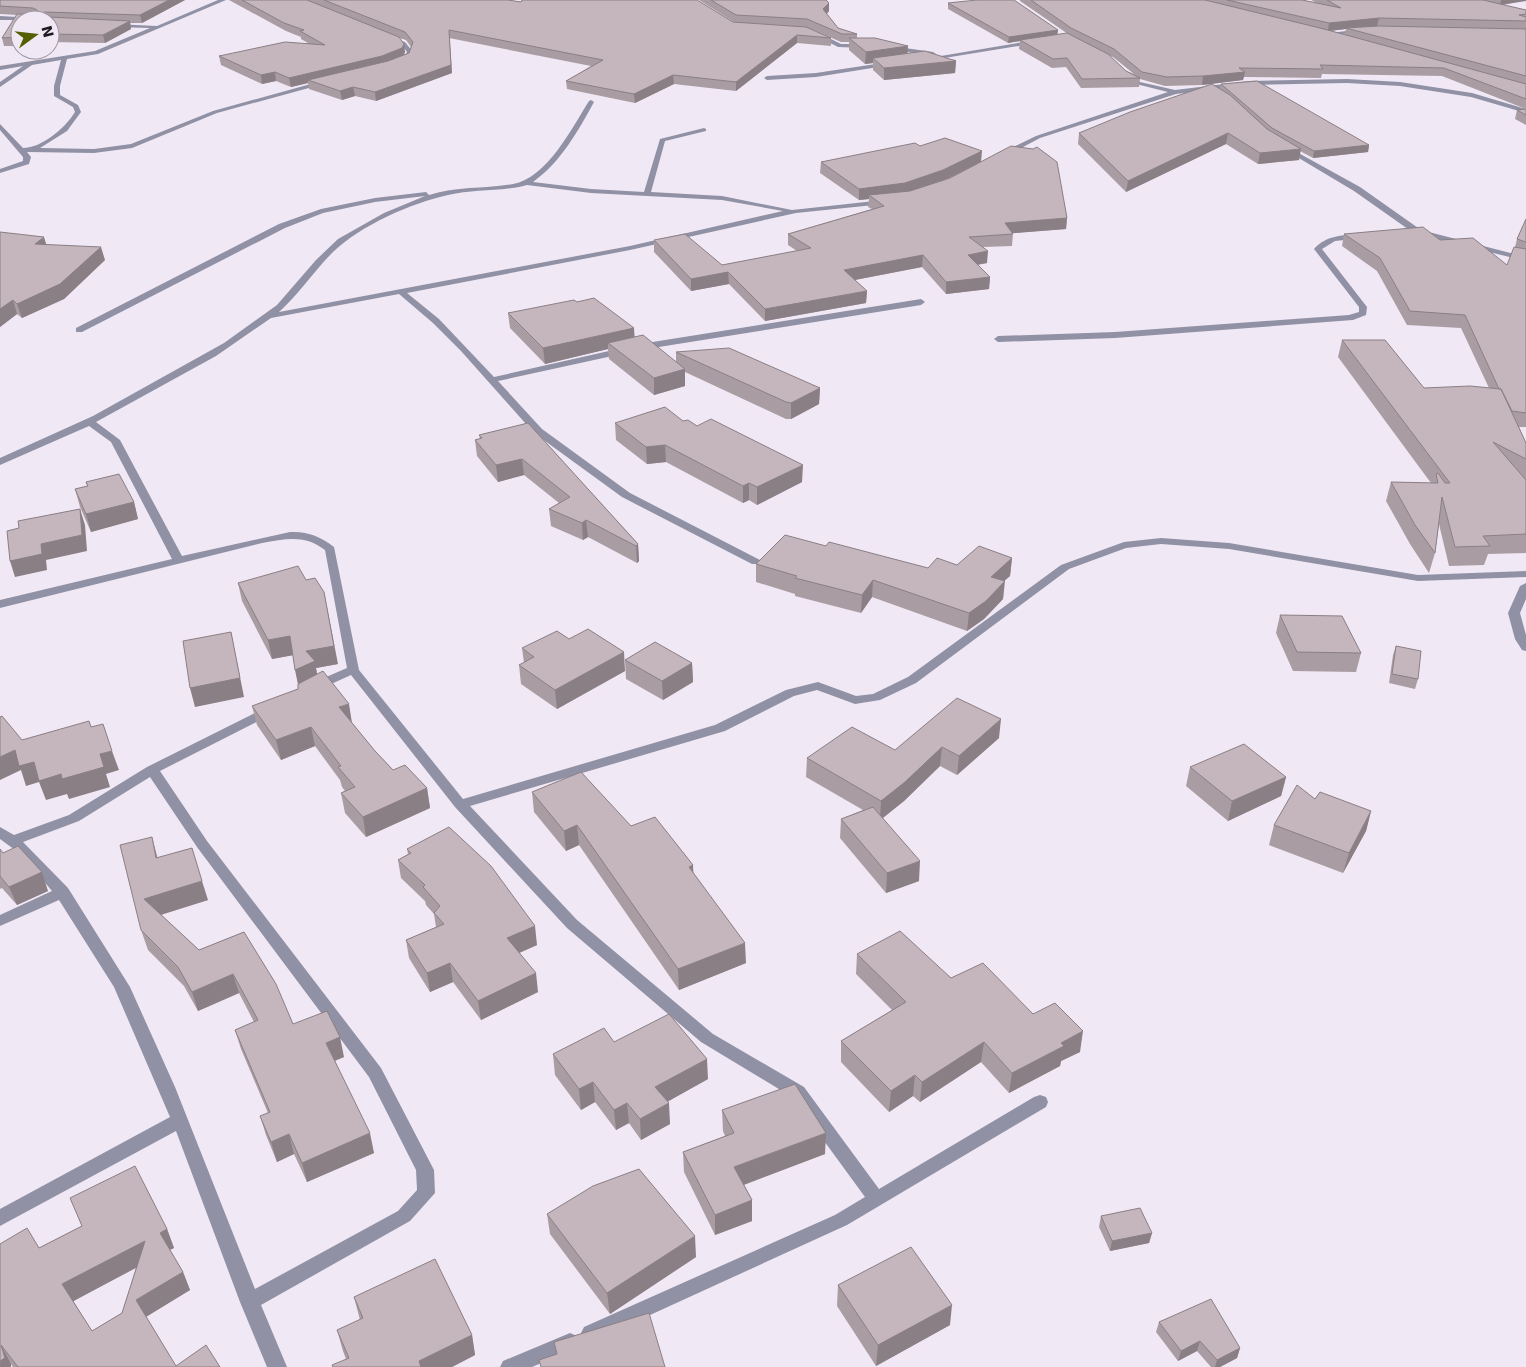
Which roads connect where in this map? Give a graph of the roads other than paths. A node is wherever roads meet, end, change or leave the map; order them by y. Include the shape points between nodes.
1 (223, 0) edge
2 (104, 24) edge
3 (158, 27) junction
4 (1368, 30) edge
5 (807, 31) edge
6 (1314, 32) edge
7 (1324, 34) junction
8 (385, 36) edge
9 (1342, 39) edge
10 (1041, 42) edge
11 (870, 46) edge
12 (880, 46) edge
13 (945, 56) junction
14 (64, 60) junction
15 (918, 60) edge
16 (900, 62) edge
17 (31, 64) junction
18 (393, 64) edge
19 (0, 68) edge
20 (1120, 71) edge
21 (767, 78) dead end
22 (334, 80) edge
23 (0, 85) edge
24 (1207, 87) junction
25 (1176, 92) junction
26 (1223, 98) edge
27 (591, 102) dead end
28 (1526, 110) edge
29 (0, 126) edge
30 (704, 130) dead end
31 (1276, 142) edge
32 (19, 150) junction
33 (31, 150) junction
34 (997, 157) edge
35 (0, 171) edge
36 (526, 183) junction
37 (448, 192) junction
38 (648, 193) junction
39 (892, 200) edge
40 (796, 211) junction
41 (1418, 232) junction
42 (1400, 233) edge
43 (1373, 235) edge
44 (1526, 259) edge
45 (401, 292) junction
46 (921, 302) dead end
47 (270, 316) junction
48 (79, 330) dead end
49 (998, 339) dead end
50 (492, 380) junction
51 (90, 422) junction
52 (0, 462) edge
53 (178, 560) junction
54 (756, 562) edge
55 (1526, 574) edge
56 (1526, 586) edge
57 (0, 604) edge
58 (1526, 647) edge
59 (352, 670) junction
60 (300, 695) edge
61 (282, 704) edge
62 (152, 770) junction
63 (460, 804) junction
64 (7, 836) edge
65 (63, 892) junction
66 (0, 922) edge
67 (1040, 1102) dead end
68 (180, 1120) junction
69 (877, 1200) junction
70 (0, 1218) edge
71 (249, 1302) junction
72 (277, 1367) edge
73 (510, 1367) edge

1 - 3 street
2 - 3 street
3 - 14 street via 96,54
4 - 7 street
5 - 11 street via 840,46
6 - 7 street
7 - 9 street
8 - 18 street via 403,43 410,52 407,59
10 - 13 street
12 - 13 street
13 - 15 street
14 - 17 street
14 - 33 street via 57,96 76,106 78,112 73,122 57,136
16 - 21 street
17 - 19 street
17 - 23 street
20 - 25 street via 1138,83
22 - 33 street via 215,112 132,146 94,151
24 - 25 street
24 - 26 street
24 - 28 street via 1296,81 1400,84 1472,95
25 - 34 street via 1038,137
27 - 36 street via 572,136
29 - 32 street
30 - 38 street via 662,140
31 - 41 street via 1357,189
32 - 33 street
32 - 35 street via 27,157 26,162
36 - 37 street
36 - 38 street via 591,191
37 - 47 street via 350,234
37 - 48 street via 375,200 313,214 282,226
38 - 40 street via 722,198
39 - 40 street
40 - 45 street via 630,248
41 - 42 street
41 - 44 street
43 - 49 street via 1336,238 1324,242 1318,249 1363,307 1363,313 1350,318 1115,335
45 - 47 street
45 - 50 street via 436,321
46 - 50 street via 640,347
47 - 51 street via 198,363
50 - 54 street via 538,431 626,495
51 - 52 street
51 - 53 street via 115,440
53 - 57 street
53 - 59 street via 299,534 322,541 330,549
55 - 63 street via 1418,578 1229,546 1160,541 1124,544 1065,567 912,680 876,697 854,700 818,686 790,693 720,728
56 - 58 street via 1514,612
59 - 60 street
59 - 63 street
61 - 62 street
62 - 64 street via 74,818
62 - 71 street via 202,844 375,1072 425,1170 426,1193 404,1216
63 - 69 street via 572,924 707,1038 798,1092
64 - 65 street
65 - 66 street
65 - 68 street via 125,993
67 - 69 street
68 - 70 street
68 - 71 street
69 - 73 street via 832,1224 606,1327
71 - 72 street

